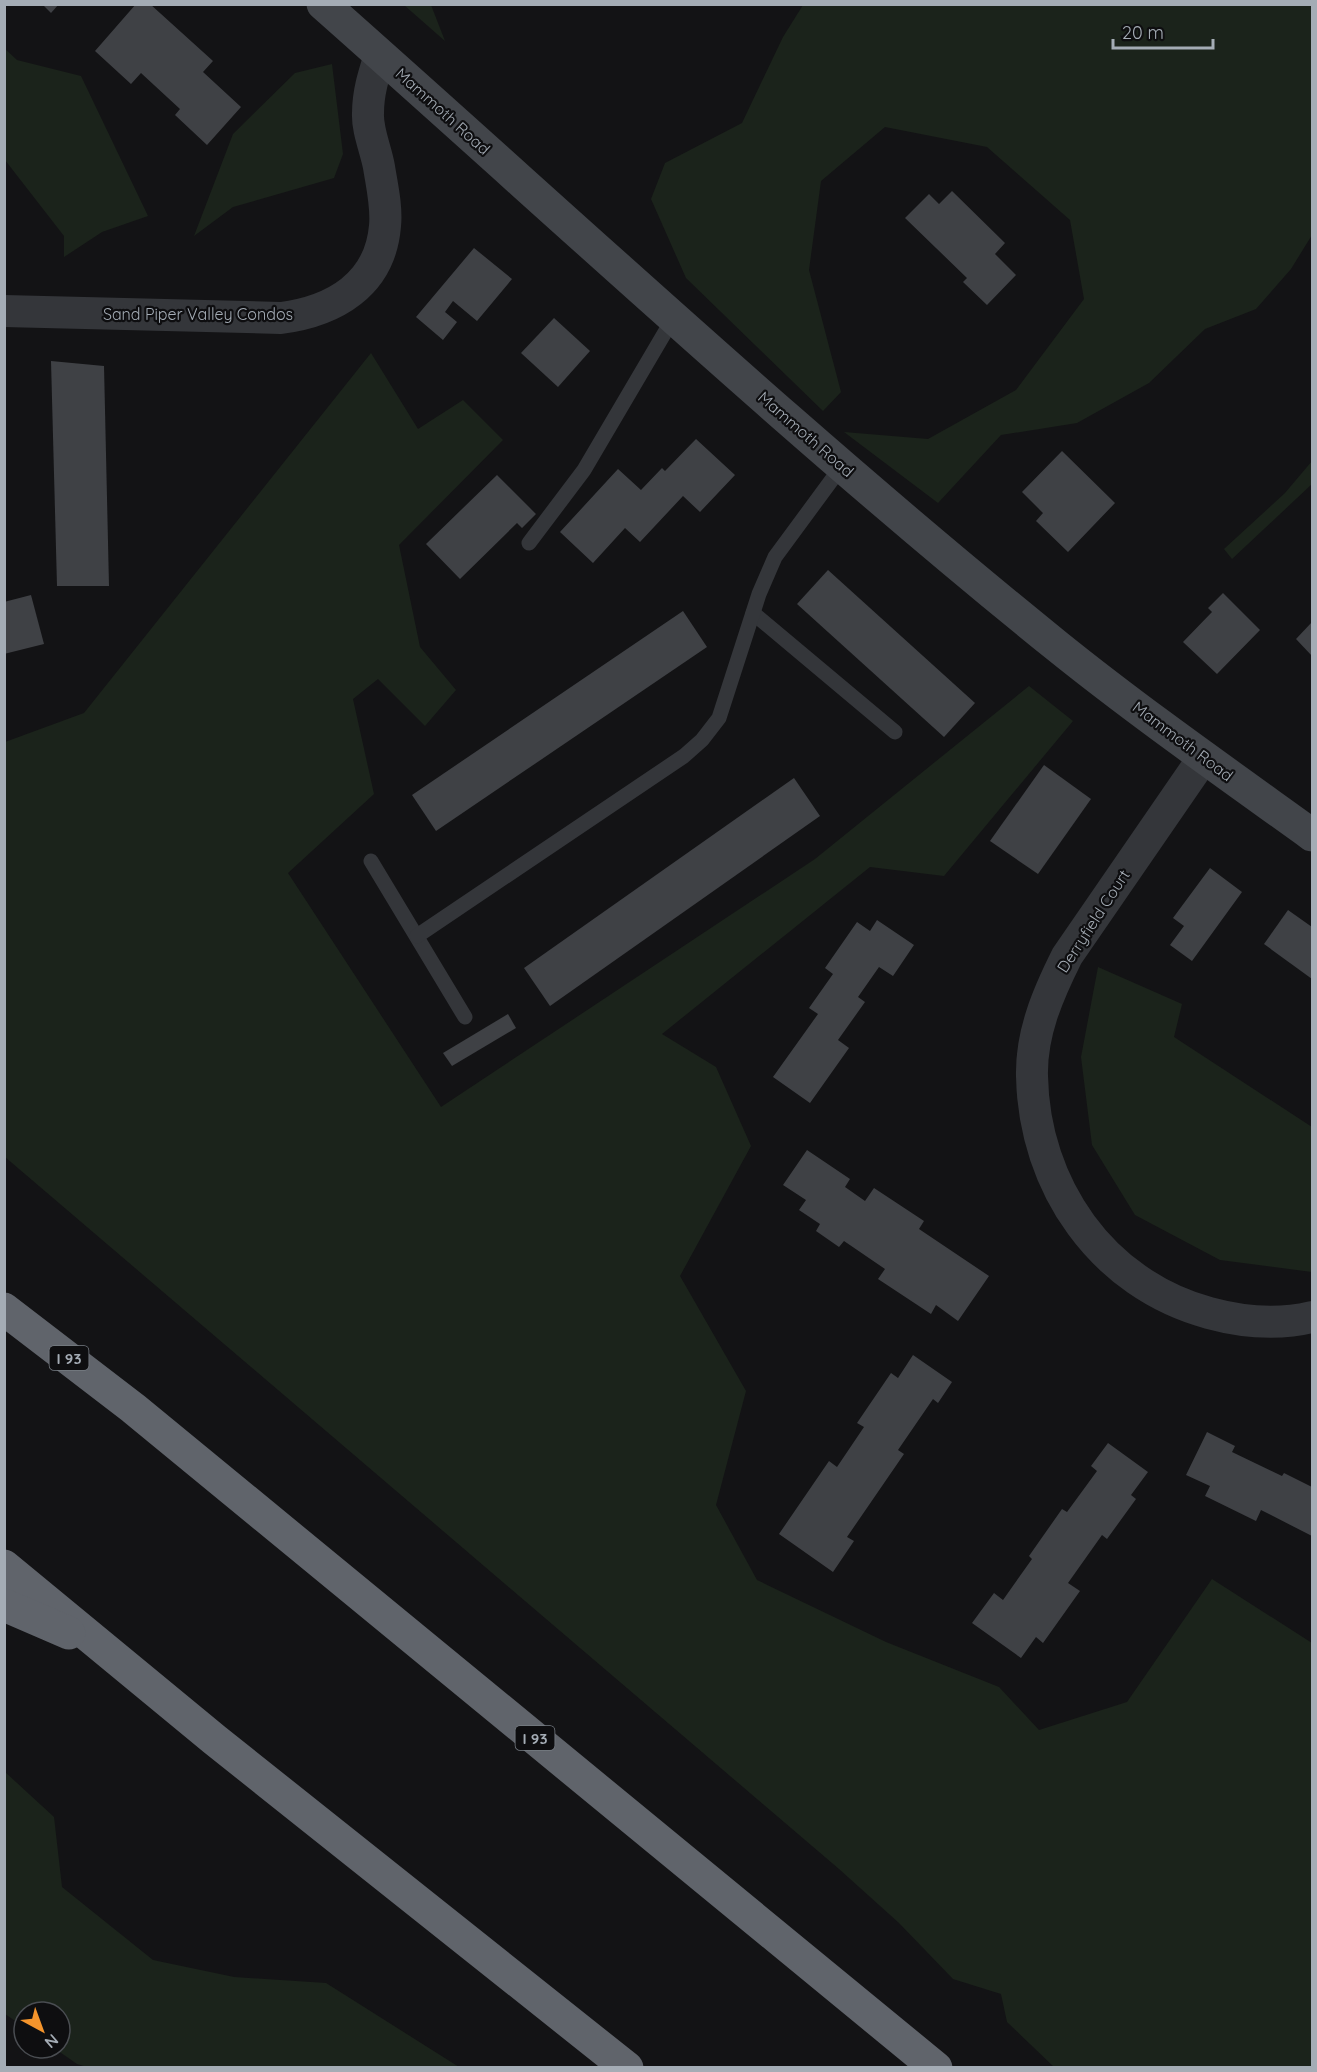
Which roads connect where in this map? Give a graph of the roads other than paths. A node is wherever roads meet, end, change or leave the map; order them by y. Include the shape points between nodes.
1 (323, 4) edge
2 (380, 55) junction
3 (4, 311) edge
4 (674, 317) junction
5 (842, 466) junction
6 (529, 543) dead end
7 (753, 614) junction
8 (895, 732) dead end
9 (1203, 757) junction
10 (1312, 835) edge
11 (371, 861) dead end
12 (417, 936) junction
13 (465, 1017) dead end
14 (4, 1286) edge
15 (4, 1309) edge
16 (1312, 1317) edge
17 (133, 1408) junction
18 (4, 1566) edge
19 (4, 1605) edge
20 (103, 1647) junction
21 (627, 2067) edge
22 (936, 2067) edge

1 - 2 main road, Mammoth Road
2 - 3 street, Sand Piper Valley Condos via 367,115 385,227 374,264 362,281 335,304 281,318
2 - 4 main road, Mammoth Road
4 - 5 main road, Mammoth Road
4 - 6 lane via 584,470
5 - 7 lane via 775,557
5 - 9 main road, Mammoth Road via 1059,648
7 - 8 lane
7 - 12 lane via 720,718 702,740
9 - 10 main road, Mammoth Road
9 - 16 street, Derryfield Court via 1054,980 1035,1038 1034,1108 1054,1180 1071,1214 1087,1236 1129,1276 1188,1308 1225,1318 1263,1322
11 - 12 lane
12 - 13 lane
14 - 17 highway
15 - 17 highway, I 93
17 - 22 highway, I 93
18 - 20 highway
19 - 20 highway
20 - 21 highway

